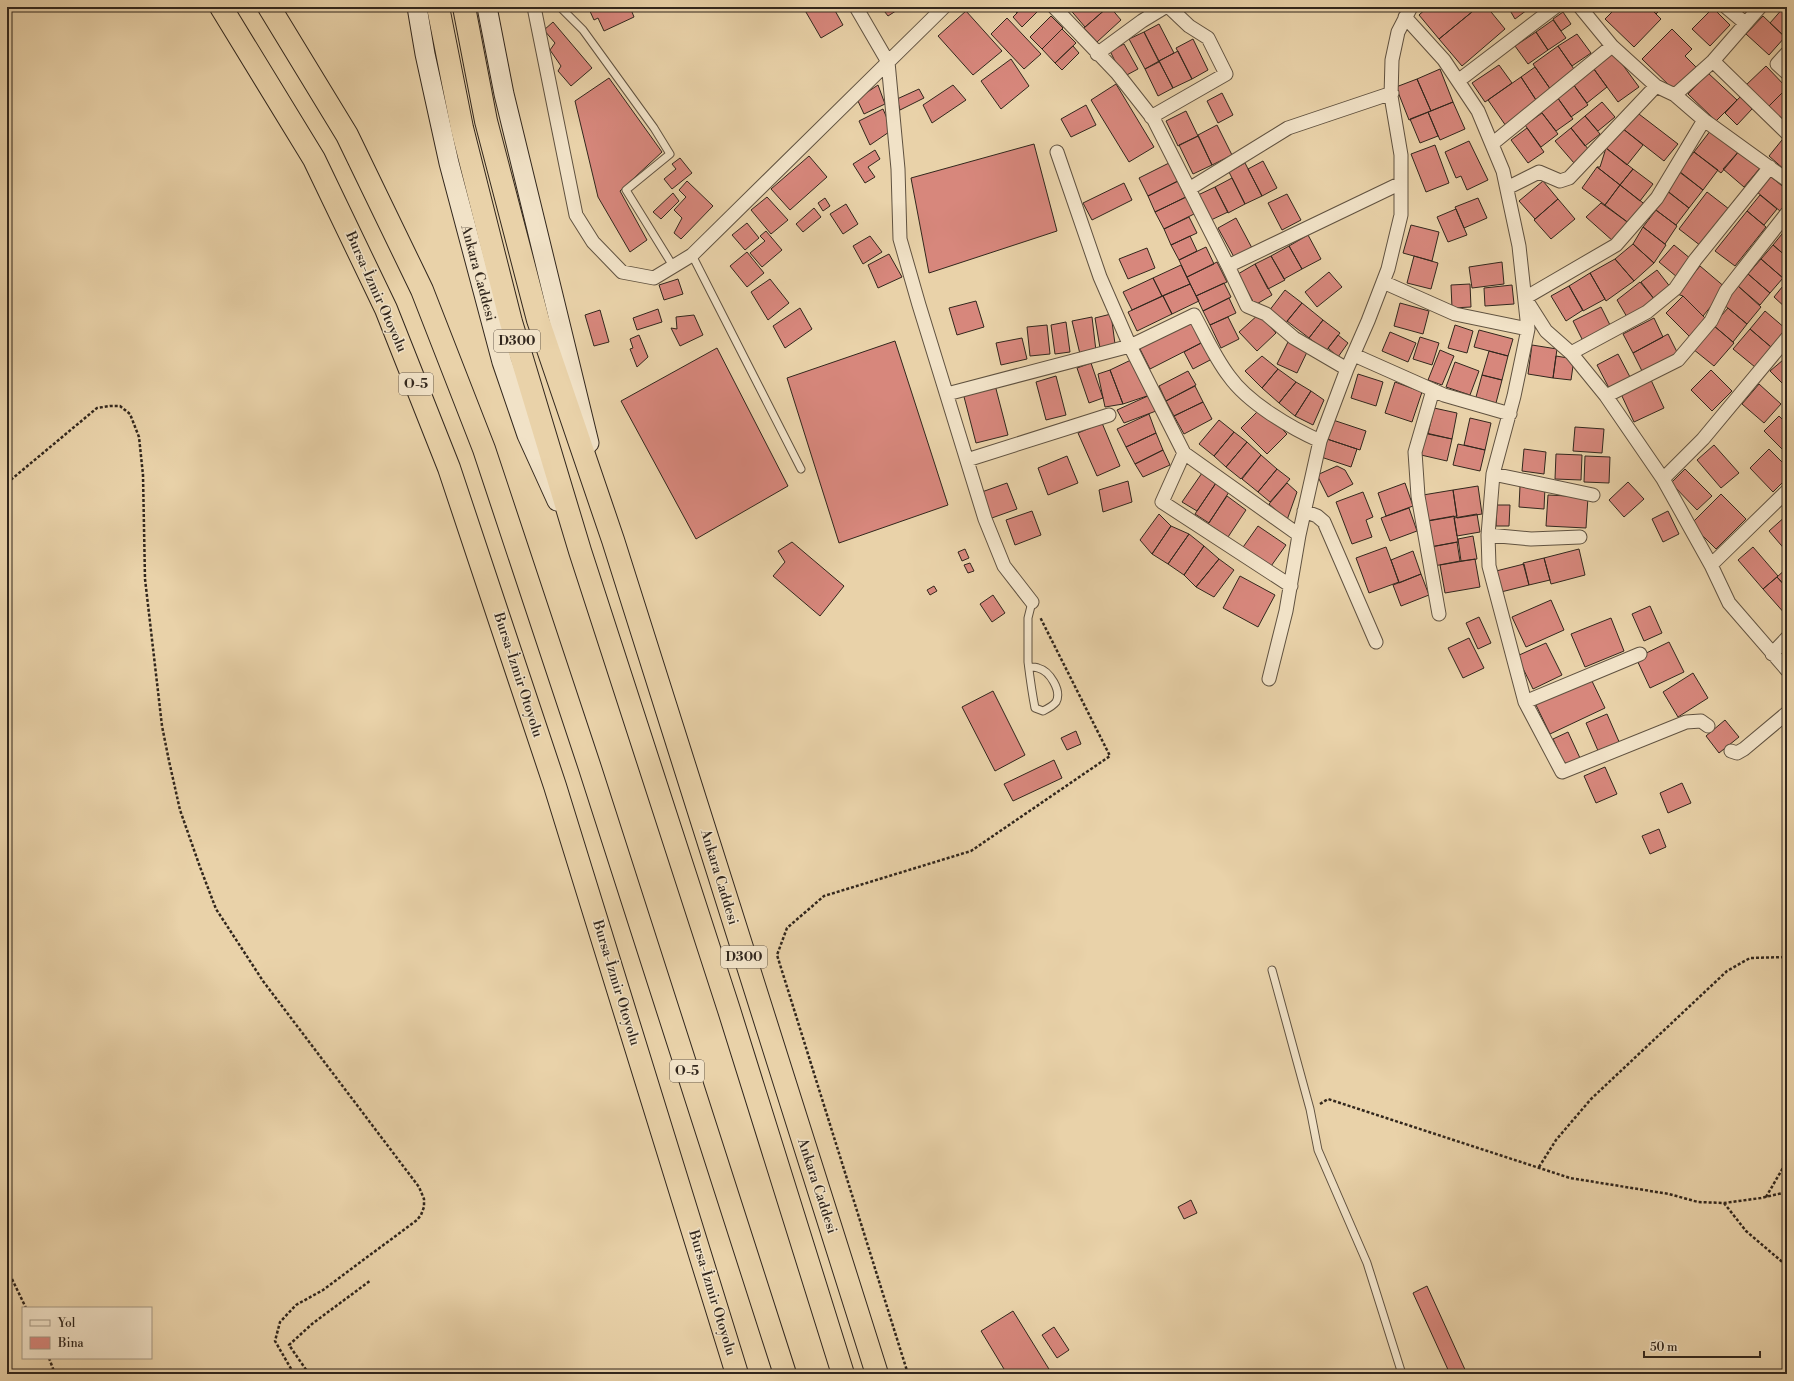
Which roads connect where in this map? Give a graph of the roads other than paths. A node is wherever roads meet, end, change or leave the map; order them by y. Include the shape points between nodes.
1 (221, 7) edge
2 (269, 7) edge
3 (417, 7) edge
4 (438, 7) edge
5 (464, 7) edge
6 (487, 7) edge
7 (534, 7) edge
8 (560, 7) edge
9 (856, 7) edge
10 (1054, 7) edge
11 (1165, 7) edge
12 (1169, 7) edge
13 (1555, 7) edge
14 (1580, 7) edge
15 (1726, 7) edge
16 (1760, 7) edge
17 (941, 8) edge
18 (1408, 12) edge
19 (1745, 23) junction
20 (1612, 46) junction
21 (1787, 53) edge
22 (1098, 54) junction
23 (1713, 61) junction
24 (888, 62) junction
25 (1787, 73) edge
26 (1458, 81) junction
27 (1656, 86) junction
28 (1392, 93) junction
29 (1675, 95) junction
30 (1151, 117) junction
31 (1704, 120) junction
32 (1787, 133) edge
33 (1492, 144) junction
34 (1057, 152) dead end
35 (1770, 167) junction
36 (1787, 180) edge
37 (1401, 183) junction
38 (1507, 188) junction
39 (1189, 189) junction
40 (1787, 214) edge
41 (692, 254) junction
42 (673, 266) junction
43 (1228, 266) junction
44 (1383, 282) junction
45 (1525, 298) junction
46 (1528, 329) junction
47 (1787, 338) edge
48 (1130, 346) junction
49 (1571, 353) junction
50 (1354, 355) junction
51 (1347, 369) junction
52 (1433, 390) junction
53 (947, 394) junction
54 (1606, 396) junction
55 (1510, 414) junction
56 (1109, 415) dead end
57 (1320, 441) junction
58 (1184, 453) junction
59 (967, 460) junction
60 (801, 469) dead end
61 (1493, 474) junction
62 (1663, 479) junction
63 (1787, 491) edge
64 (1593, 495) dead end
65 (1304, 511) junction
66 (1299, 535) junction
67 (1488, 535) junction
68 (1580, 537) dead end
69 (613, 540) junction
70 (580, 551) junction
71 (1711, 565) junction
72 (1291, 586) junction
73 (1032, 602) joint
74 (1439, 614) dead end
75 (1787, 638) edge
76 (1376, 642) dead end
77 (1640, 654) dead end
78 (1772, 654) junction
79 (1029, 667) junction
80 (1787, 670) edge
81 (1269, 679) dead end
82 (1525, 702) junction
83 (1787, 713) edge
84 (1708, 726) dead end
85 (1731, 750) dead end
86 (1272, 970) dead end
87 (737, 1374) edge
88 (785, 1374) edge
89 (843, 1374) edge
90 (877, 1374) edge
91 (1402, 1374) edge

1 - 87 highway, Bursa-İzmir Otoyolu / O-5 via 314,159 386,309 449,468 555,786
2 - 88 highway, O-5 via 347,135 422,290 484,449
3 - 70 main road, Ankara Caddesi via 449,163 502,362 527,435
4 - 70 highway, Ankara Caddesi / D300 via 462,128 511,322
5 - 69 highway, Ankara Caddesi / D300 via 486,122 538,320
6 - 69 main road, Ankara Caddesi via 506,102
7 - 42 street via 576,215 593,242 622,272 654,278
8 - 42 lane via 583,30 670,154 626,190
9 - 24 street
10 - 22 street
11 - 22 street
12 - 30 street via 1189,26 1208,38 1226,74
13 - 26 street
14 - 20 street
15 - 19 street
16 - 19 street
17 - 24 street
18 - 26 street
18 - 28 street via 1398,32 1392,60
19 - 23 street
20 - 27 street
20 - 33 street
21 - 25 street via 1777,64
22 - 30 street via 1117,73
23 - 29 street
23 - 32 street
24 - 41 street
24 - 53 street via 898,169 900,239
26 - 33 street via 1478,111
27 - 29 street
27 - 38 street via 1569,178 1560,181 1539,172
28 - 37 street via 1401,155
28 - 39 street via 1288,128
29 - 31 street
30 - 39 street
31 - 35 street
31 - 45 street via 1656,198 1616,245
33 - 38 street
34 - 48 street via 1100,277
35 - 36 street
35 - 49 street via 1695,260 1675,289 1647,312
37 - 43 street
37 - 44 street via 1401,215
38 - 45 street via 1519,246
39 - 43 street
40 - 54 street via 1726,291 1711,321 1678,360
41 - 42 street
41 - 60 lane
43 - 51 street via 1247,306 1266,314 1294,338
44 - 46 street via 1455,314
44 - 50 street
45 - 46 street
45 - 49 street via 1546,331
46 - 55 street
47 - 62 street via 1703,439
48 - 53 street
48 - 57 street via 1194,315 1229,377 1245,394 1296,430
48 - 58 street
49 - 54 street
50 - 51 street
50 - 52 street
51 - 57 street
52 - 55 street
52 - 74 street via 1415,452 1418,496
53 - 59 street
54 - 62 street
55 - 61 street
56 - 59 street
57 - 65 street
58 - 66 street
58 - 72 street via 1162,502
59 - 73 street via 985,519 1004,566
61 - 64 street
61 - 67 street
62 - 71 street
63 - 71 street
65 - 66 street
65 - 76 street via 1324,522
66 - 72 street
67 - 68 street via 1531,539
67 - 82 street via 1489,566
69 - 90 highway, Ankara Caddesi / D300
70 - 89 highway, Ankara Caddesi / D300 via 729,1010
71 - 78 street via 1729,603
72 - 81 street
73 - 79 lane via 1028,618
75 - 78 street
77 - 82 street
78 - 80 street
79 - 79 lane via 1035,708 1043,711 1055,703 1058,697 1056,686 1048,674 1039,668
82 - 84 street via 1562,772 1686,722 1701,721
83 - 85 street via 1744,749 1737,753
86 - 91 lane via 1310,1109 1318,1150 1367,1263

